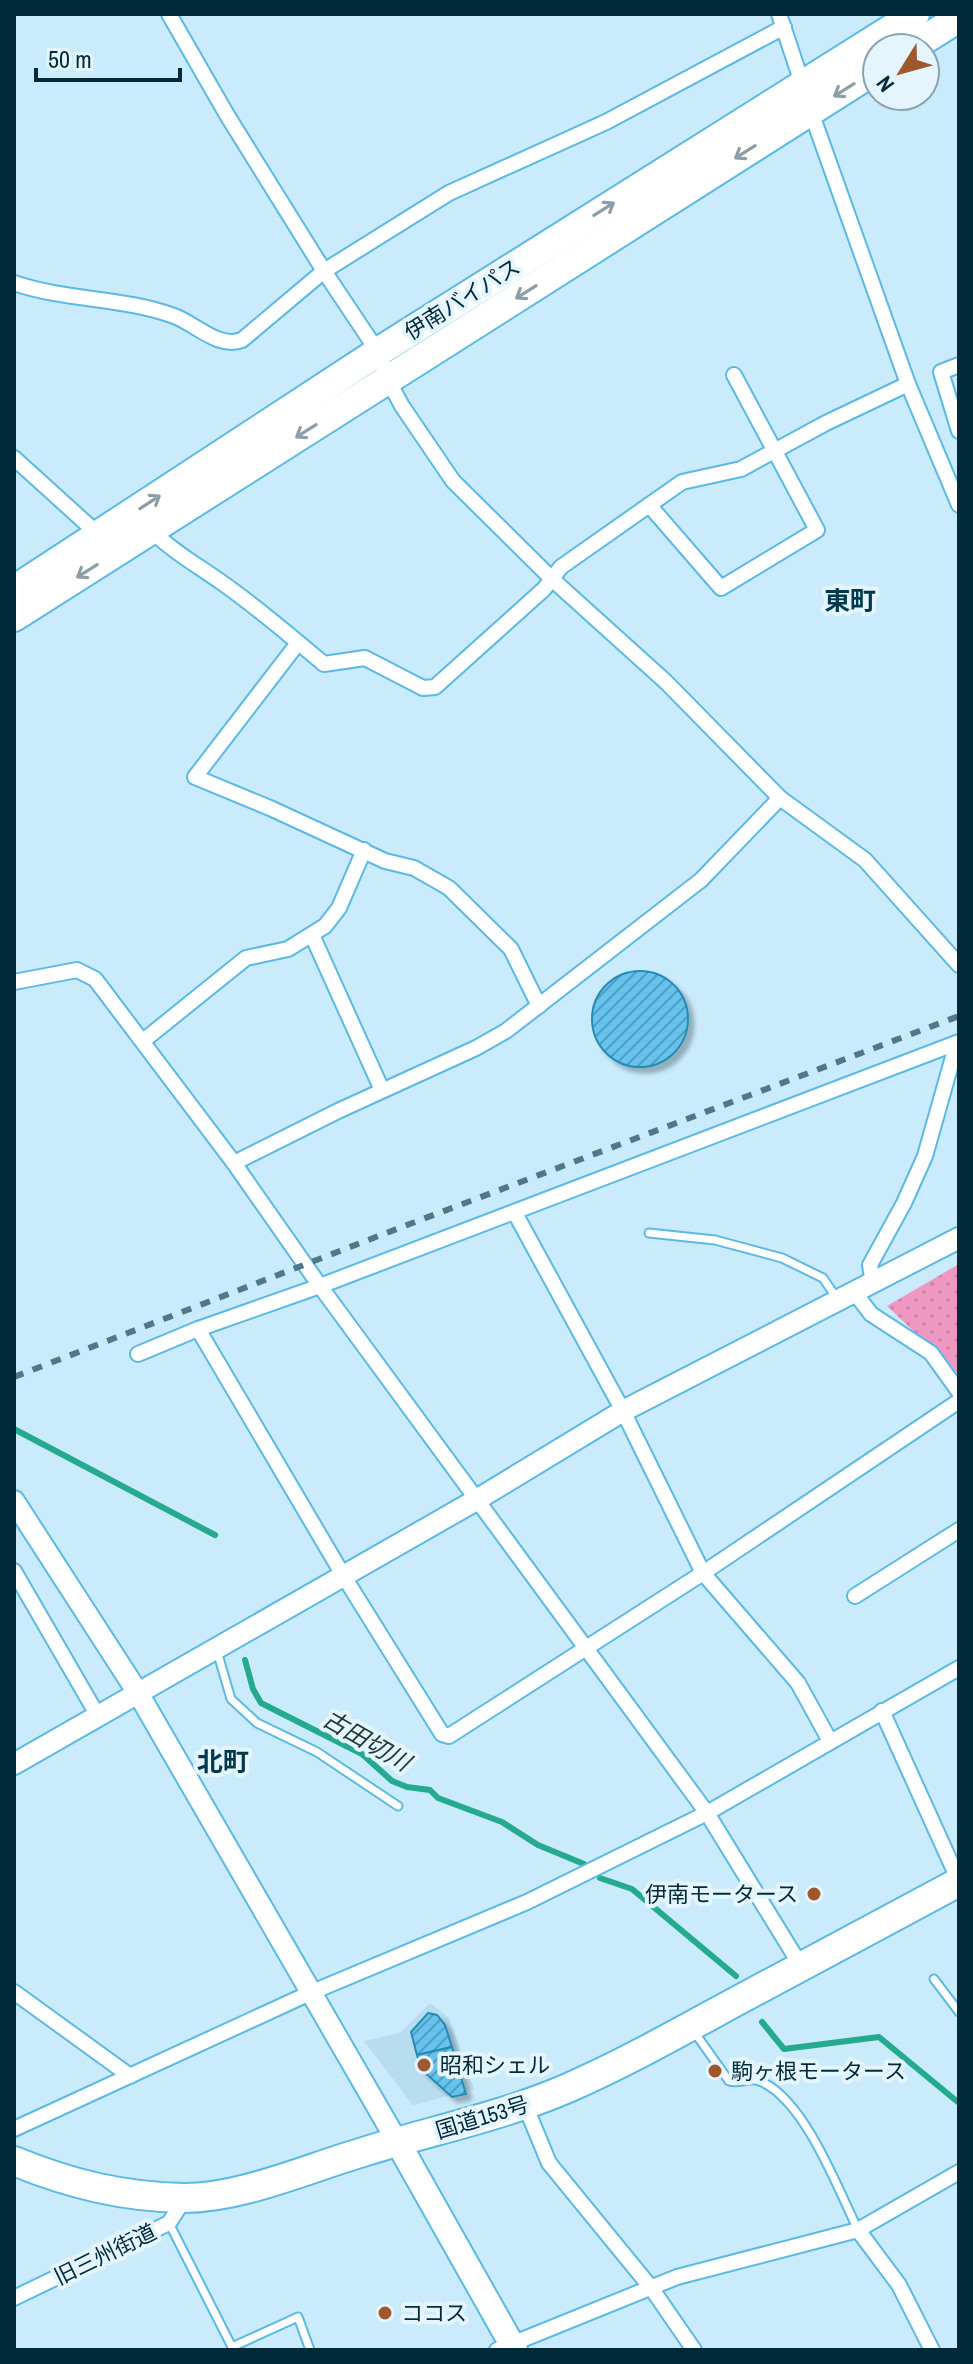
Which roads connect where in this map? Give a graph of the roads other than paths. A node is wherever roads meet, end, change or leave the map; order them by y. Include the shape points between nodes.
1 (169, 14) edge
2 (915, 14) edge
3 (959, 18) edge
4 (781, 21) edge
5 (937, 32) edge
6 (861, 75) edge
7 (807, 97) junction
8 (324, 271) junction
9 (14, 283) edge
10 (378, 352) junction
11 (959, 365) edge
12 (734, 375) dead end
13 (388, 380) junction
14 (908, 384) junction
15 (959, 431) edge
16 (774, 451) junction
17 (14, 458) edge
18 (649, 505) junction
19 (959, 505) edge
20 (151, 530) junction
21 (99, 535) junction
22 (553, 580) junction
23 (14, 590) edge
24 (14, 617) edge
25 (298, 643) junction
26 (780, 798) junction
27 (364, 850) junction
28 (312, 935) junction
29 (959, 965) edge
30 (14, 982) edge
31 (539, 1006) junction
32 (143, 1041) junction
33 (958, 1043) edge
34 (382, 1090) junction
35 (234, 1163) junction
36 (515, 1213) junction
37 (649, 1233) dead end
38 (959, 1238) edge
39 (320, 1286) junction
40 (856, 1293) junction
41 (198, 1329) junction
42 (138, 1354) dead end
43 (959, 1392) edge
44 (959, 1401) edge
45 (623, 1411) junction
46 (478, 1499) junction
47 (14, 1501) edge
48 (959, 1530) edge
49 (14, 1571) edge
50 (703, 1573) junction
51 (343, 1575) junction
52 (855, 1596) dead end
53 (586, 1647) junction
54 (216, 1648) junction
55 (959, 1668) edge
56 (138, 1693) junction
57 (882, 1711) junction
58 (98, 1716) junction
59 (830, 1741) junction
60 (14, 1764) edge
61 (398, 1806) dead end
62 (707, 1813) junction
63 (959, 1881) edge
64 (801, 1966) junction
65 (934, 1979) dead end
66 (14, 1992) edge
67 (310, 1993) junction
68 (959, 2012) edge
69 (690, 2026) junction
70 (130, 2076) junction
71 (525, 2105) junction
72 (14, 2129) edge
73 (397, 2141) junction
74 (14, 2161) edge
75 (959, 2172) edge
76 (185, 2198) junction
77 (169, 2223) junction
78 (858, 2230) junction
79 (652, 2289) junction
80 (14, 2298) edge
81 (508, 2348) edge
82 (310, 2350) edge
83 (694, 2350) edge
84 (932, 2350) edge

1 - 8 street
2 - 7 highway, 伊南バイパス
3 - 5 highway
4 - 7 street
4 - 8 street via 606,122 449,193
6 -> 7 highway, 伊南バイパス
10 -> 7 highway, 伊南バイパス
7 -> 13 highway, 伊南バイパス
7 - 14 street
8 - 9 street via 232,344 148,306 67,297
8 - 10 street
10 - 13 street
21 -> 10 highway, 伊南バイパス
11 - 15 street via 941,372
12 - 16 street
13 -> 20 highway, 伊南バイパス
13 - 22 street via 453,481
14 - 16 street
14 - 19 street
16 - 18 street via 741,469 682,482
16 - 18 street via 817,530 721,588
17 - 21 street
18 - 22 street via 561,567
20 -> 24 highway, 伊南バイパス
20 - 25 street
21 - 23 highway, 伊南バイパス
22 - 25 street via 435,687 423,688 365,658 324,664
22 - 26 street via 666,682
25 - 27 street via 195,777
26 - 29 street via 865,860
26 - 31 street via 701,880
27 - 28 street via 339,908
27 - 31 street via 449,888 511,949
28 - 32 street via 288,949 246,958
28 - 34 street
30 - 32 street via 77,970 95,979
31 - 34 street via 476,1048
32 - 35 street
33 - 36 street
33 - 40 street via 925,1156
34 - 35 street
35 - 39 street
36 - 39 street
36 - 45 street
37 - 40 lane via 715,1240 782,1258
38 - 40 street
39 - 41 street
39 - 46 street
40 - 43 street via 871,1314 931,1353
40 - 45 street
41 - 42 street
41 - 51 street
44 - 50 street
45 - 46 street
45 - 50 street
46 - 51 street
46 - 53 street
47 - 56 street
48 - 52 street
49 - 58 street
50 - 53 street
50 - 59 street via 798,1683
51 - 53 street via 442,1734 449,1736
51 - 54 street
53 - 62 street
54 - 56 street
54 - 61 lane via 231,1699 257,1723 317,1752
55 - 57 street
56 - 58 street
56 - 67 street
57 - 59 street
57 - 63 street
58 - 60 street
59 - 62 street
62 - 64 street
62 - 67 street via 527,1902
63 - 64 highway, 国道153号
64 - 69 highway, 国道153号
65 - 68 lane
66 - 70 street
67 - 70 street
67 - 73 street
69 - 71 highway, 国道153号 via 618,2065
69 - 78 lane via 729,2081 750,2078 765,2083 795,2110
70 - 72 street
71 - 73 highway, 国道153号
71 - 79 street via 549,2163
73 - 76 highway, 国道153号 via 244,2189
73 - 81 main road
74 - 76 highway, 国道153号 via 101,2190
75 - 78 street
76 - 77 street, 旧三州街道
77 - 80 street, 旧三州街道
77 - 82 lane via 232,2347 298,2317
78 - 79 street via 677,2277
78 - 84 street via 899,2285
79 - 81 street
79 - 83 street

